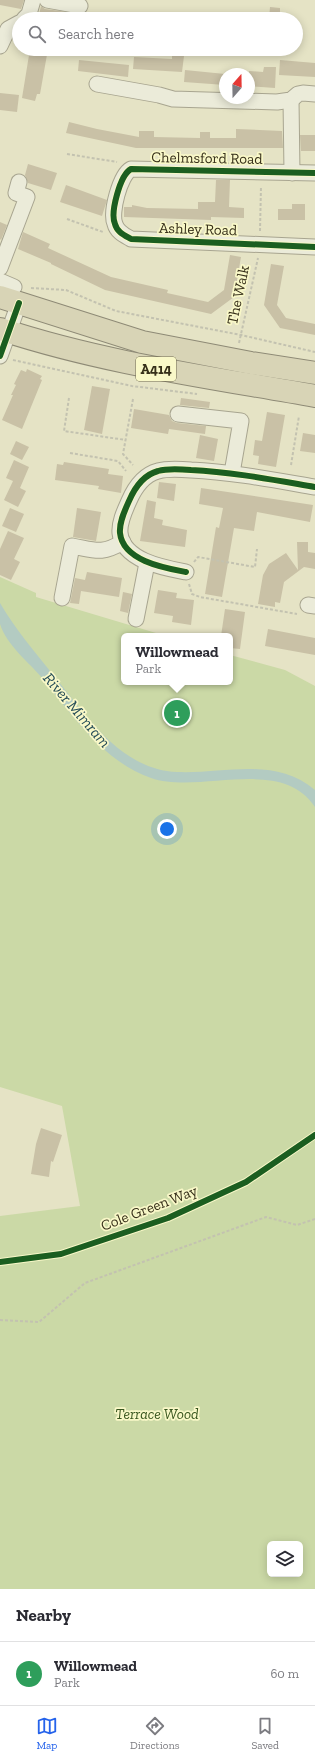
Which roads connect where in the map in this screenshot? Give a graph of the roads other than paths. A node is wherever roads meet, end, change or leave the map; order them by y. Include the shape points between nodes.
1 (33, 0) edge
2 (47, 0) edge
3 (80, 6) dead end
4 (30, 12) edge
5 (12, 29) edge
6 (0, 45) edge
7 (97, 84) dead end
8 (315, 94) edge
9 (291, 100) junction
10 (292, 172) junction
11 (315, 173) edge
12 (19, 182) dead end
13 (120, 232) joint
14 (315, 247) edge
15 (0, 268) edge
16 (0, 281) edge
17 (11, 296) edge
18 (5, 331) edge
19 (4, 357) edge
20 (315, 373) edge
21 (315, 396) edge
22 (178, 414) dead end
23 (232, 473) junction
24 (315, 487) edge
25 (123, 542) junction
26 (147, 563) junction
27 (186, 572) road end
28 (62, 598) dead end
29 (136, 619) dead end

1 - 4 street
2 - 3 street
5 - 6 street
7 - 9 street via 173,99 277,102
8 - 9 street via 298,94
9 - 10 street
10 - 11 street, Chelmsford Road
10 - 13 street, Chelmsford Road via 138,169 127,171 122,178 114,211 114,224
12 - 15 street via 16,193 27,197
13 - 14 street, Ashley Road via 131,239 144,241
16 - 17 street
17 - 18 street
17 - 20 highway, A414 via 142,342
18 - 19 street
18 - 21 highway, A414 via 46,344 133,365
22 - 23 street via 240,421
23 - 24 street
23 - 25 street via 170,469 150,473 137,486 124,514 120,533
25 - 26 street
25 - 28 street via 103,551 72,546
26 - 27 street
26 - 29 street

